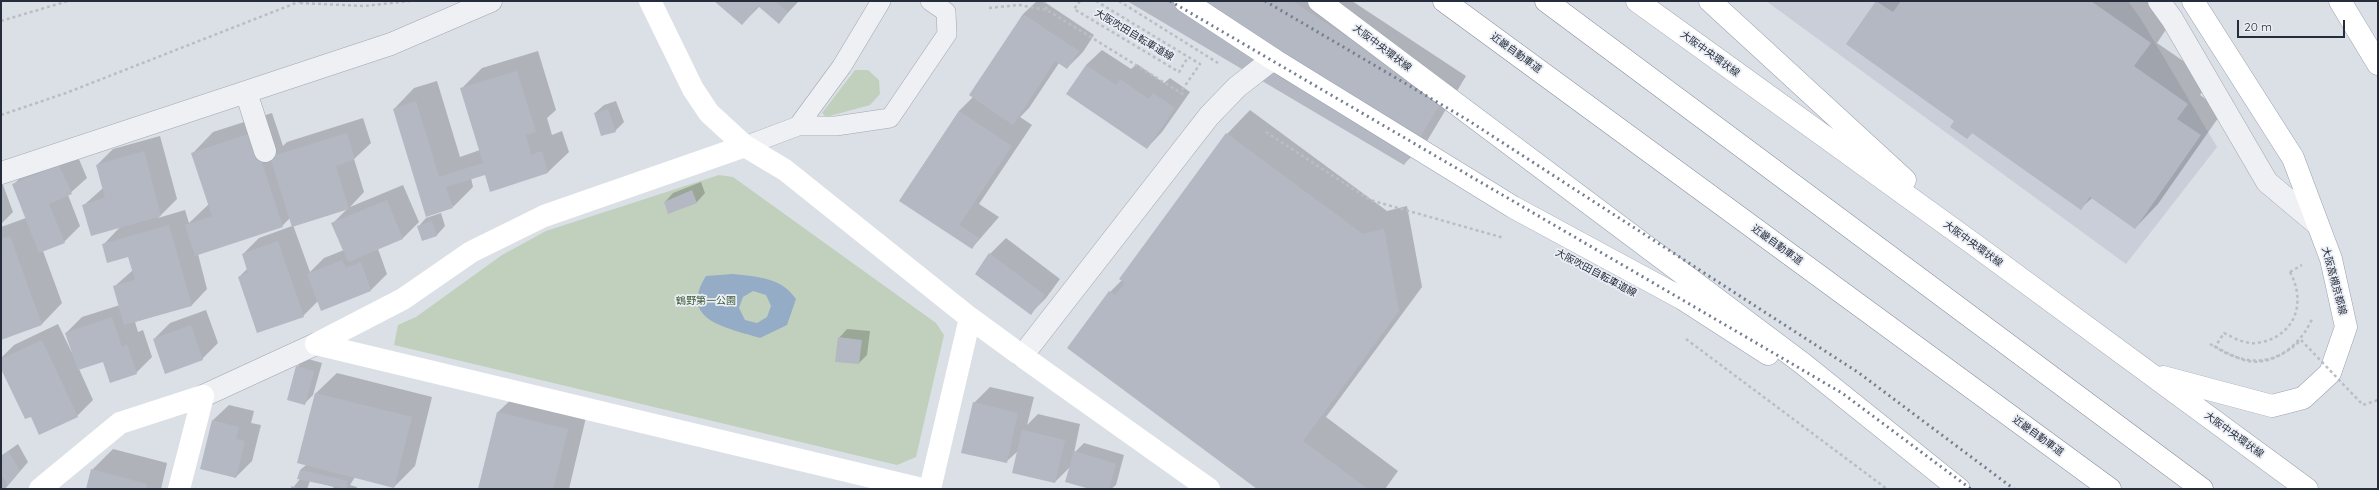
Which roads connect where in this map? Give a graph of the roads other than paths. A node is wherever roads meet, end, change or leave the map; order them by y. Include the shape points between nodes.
1 (491, 1) edge
2 (650, 1) edge
3 (881, 1) edge
4 (930, 1) edge
5 (1185, 1) edge
6 (1319, 1) edge
7 (1444, 1) edge
8 (1546, 1) edge
9 (1636, 1) edge
10 (1710, 1) edge
11 (2159, 1) edge
12 (2193, 1) edge
13 (2340, 1) edge
14 (1273, 60) junction
15 (2378, 64) edge
16 (246, 92) junction
17 (798, 126) junction
18 (745, 146) junction
19 (265, 150) dead end
20 (1, 172) edge
21 (2317, 224) junction
22 (1975, 245) junction
23 (970, 318) junction
24 (316, 344) junction
25 (1022, 356) junction
26 (1802, 363) junction
27 (2150, 374) junction
28 (203, 396) junction
29 (2198, 486) edge
30 (40, 489) edge
31 (179, 489) edge
32 (922, 489) edge
33 (930, 489) edge
34 (1209, 489) edge
35 (1959, 489) edge
36 (2110, 489) edge
37 (2307, 489) edge

1 - 16 street via 391,44
2 - 18 main road via 693,89 709,113
3 - 17 lane via 842,66
4 - 17 lane via 946,12 947,34 890,118 836,126
5 - 14 main road
6 - 26 main road, 大阪中央環状線
7 - 36 main road, 近畿自動車道
8 - 29 main road
9 - 22 main road, 大阪中央環状線
10 - 22 main road
11 - 21 street via 2267,182
12 - 21 main road, 大阪高槻京都線 via 2293,158
13 - 15 main road
14 - 25 street via 1237,88 1209,116
14 - 26 main road via 1514,207 1683,299 1767,354
16 - 19 street
16 - 20 street
17 - 18 lane
18 - 23 main road via 785,170
18 - 24 main road via 544,216 471,252 403,299
21 - 27 main road, 大阪高槻京都線 via 2330,258 2346,327 2330,372 2303,398 2272,406
22 - 27 main road, 大阪中央環状線
23 - 25 main road
23 - 33 main road
24 - 28 street
24 - 32 main road
25 - 34 main road
26 - 35 main road, 大阪中央環状線
27 - 37 main road, 大阪中央環状線
28 - 30 main road via 120,423
28 - 31 main road

